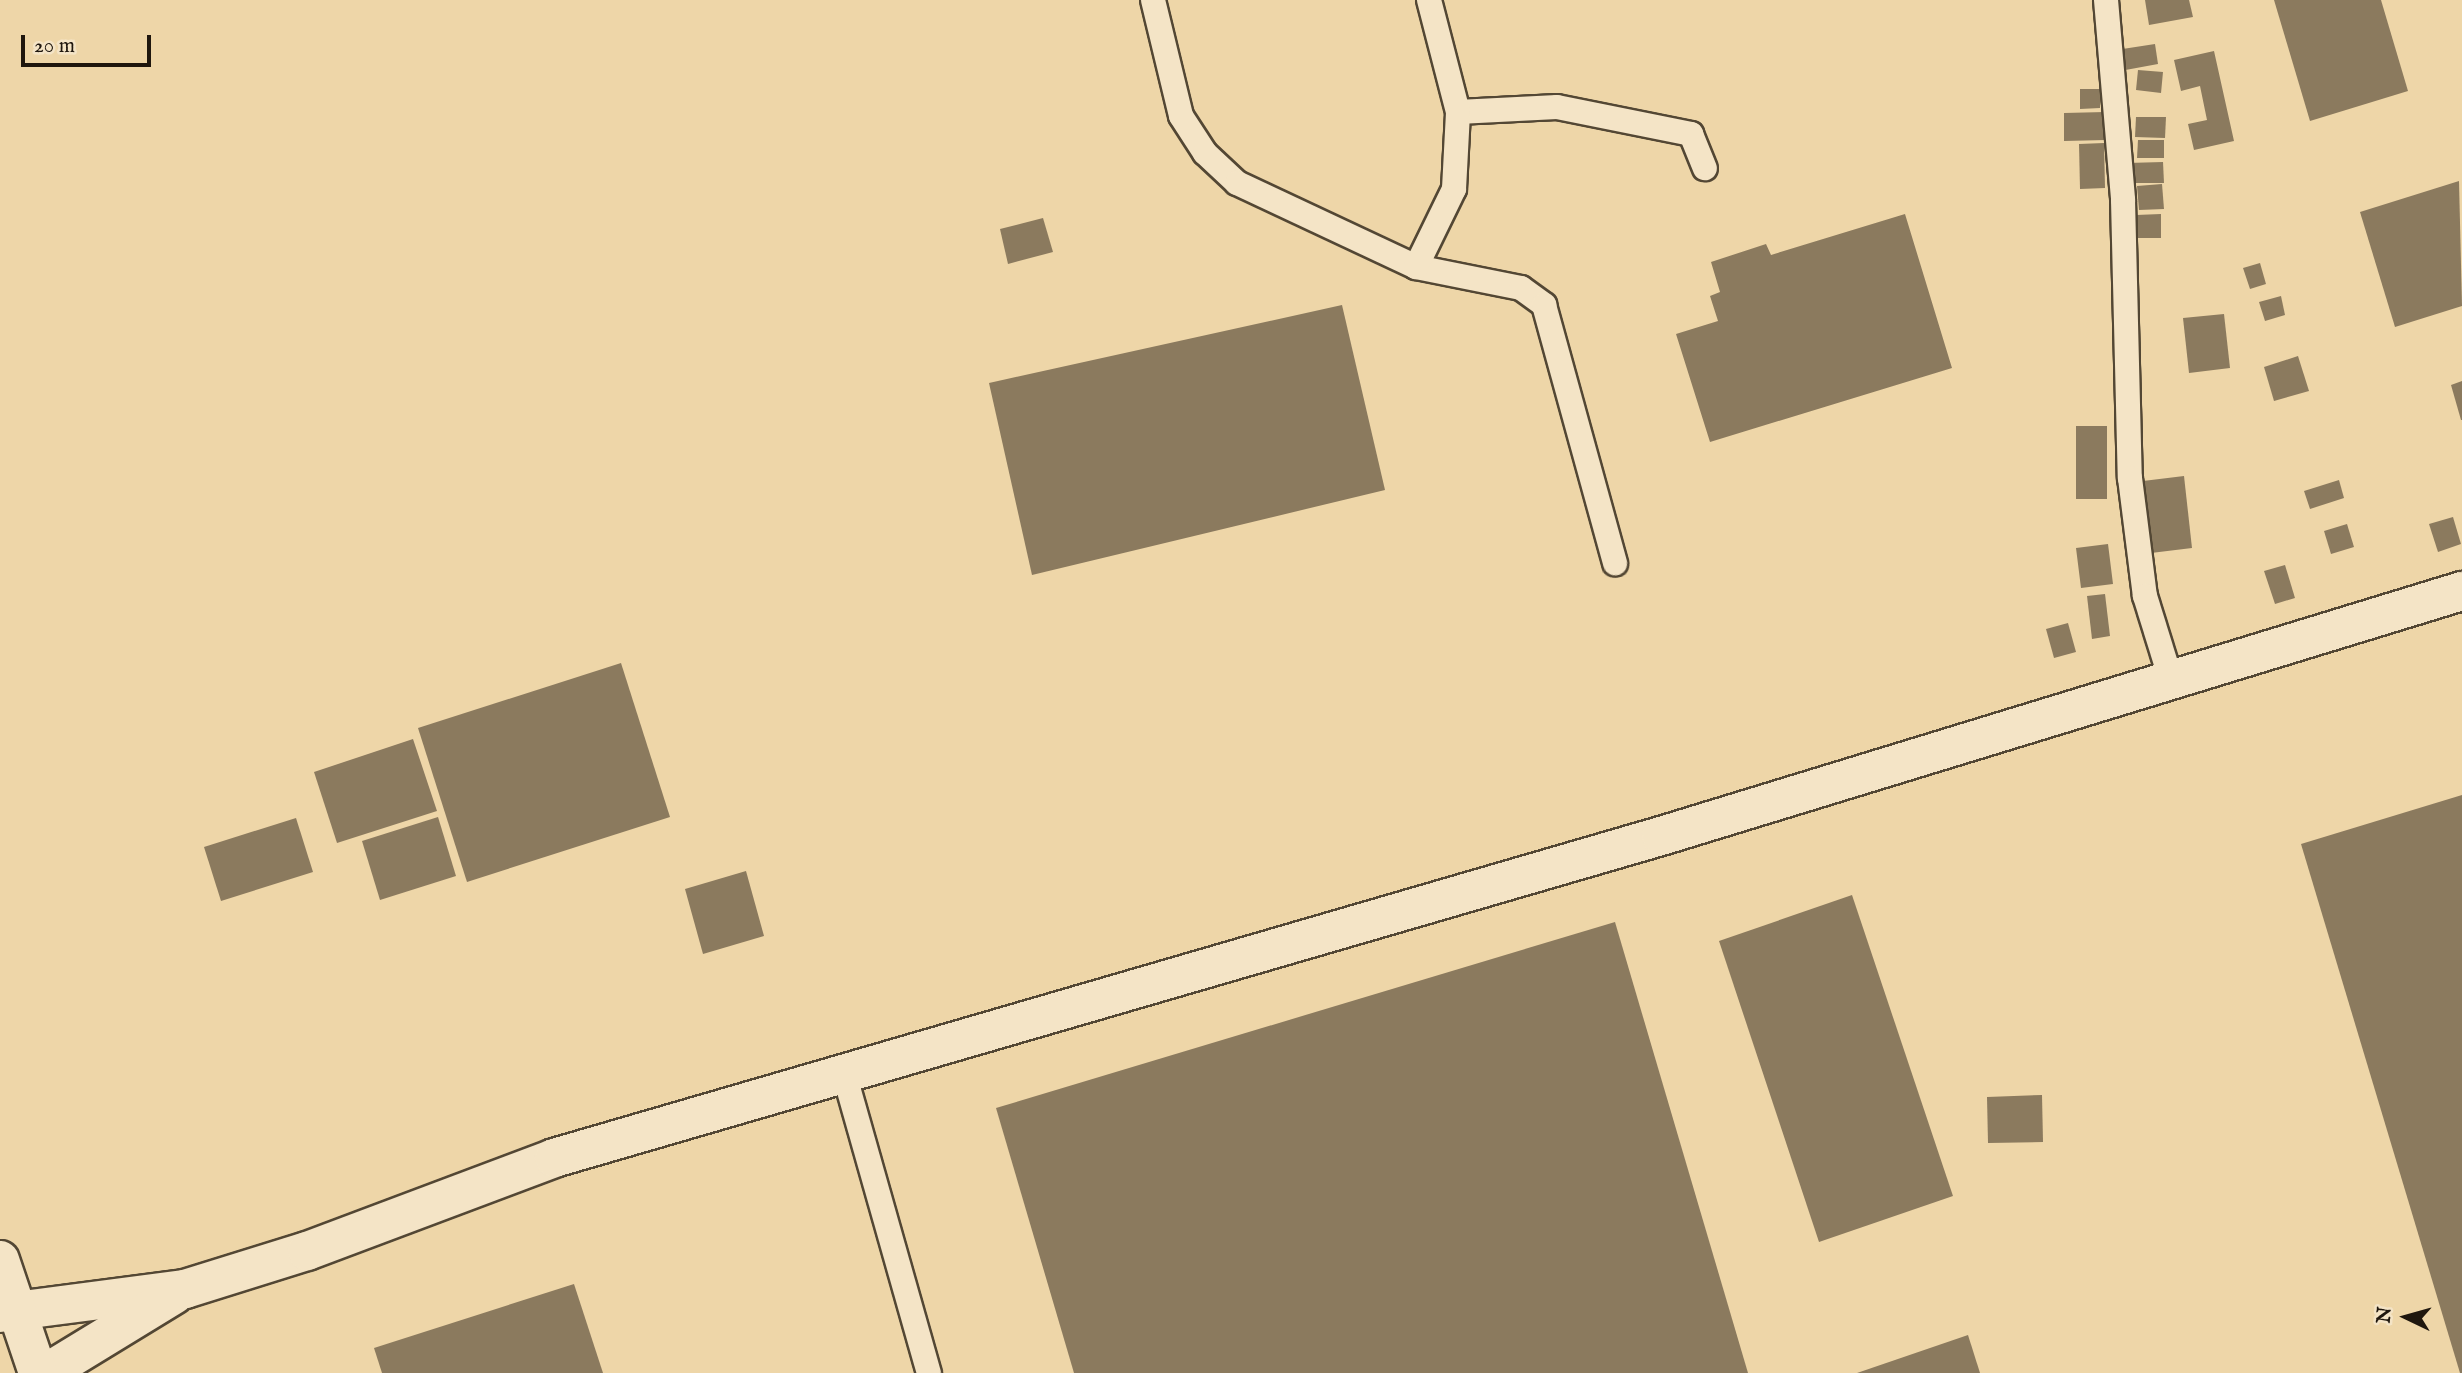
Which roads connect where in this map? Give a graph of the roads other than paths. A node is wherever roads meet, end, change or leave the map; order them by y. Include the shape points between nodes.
1 (1153, 0) edge
2 (1429, 0) edge
3 (2106, 0) edge
4 (1458, 112) junction
5 (1705, 168) dead end
6 (1416, 267) junction
7 (1615, 563) dead end
8 (2462, 592) edge
9 (2171, 680) junction
10 (844, 1073) junction
11 (0, 1260) edge
12 (185, 1289) junction
13 (6, 1310) edge
14 (38, 1373) edge
15 (46, 1373) edge
16 (929, 1373) edge

1 - 6 lane via 1181,116 1205,153 1237,183
2 - 4 lane
3 - 9 lane via 2123,200 2130,478 2145,596
4 - 5 lane via 1557,107 1691,134
4 - 6 lane via 1454,189
6 - 7 lane via 1521,288 1544,305
8 - 9 street
9 - 10 street
10 - 12 street via 554,1158 307,1251
10 - 16 lane
11 - 13 street
12 - 13 street
12 - 15 street
13 - 14 street

